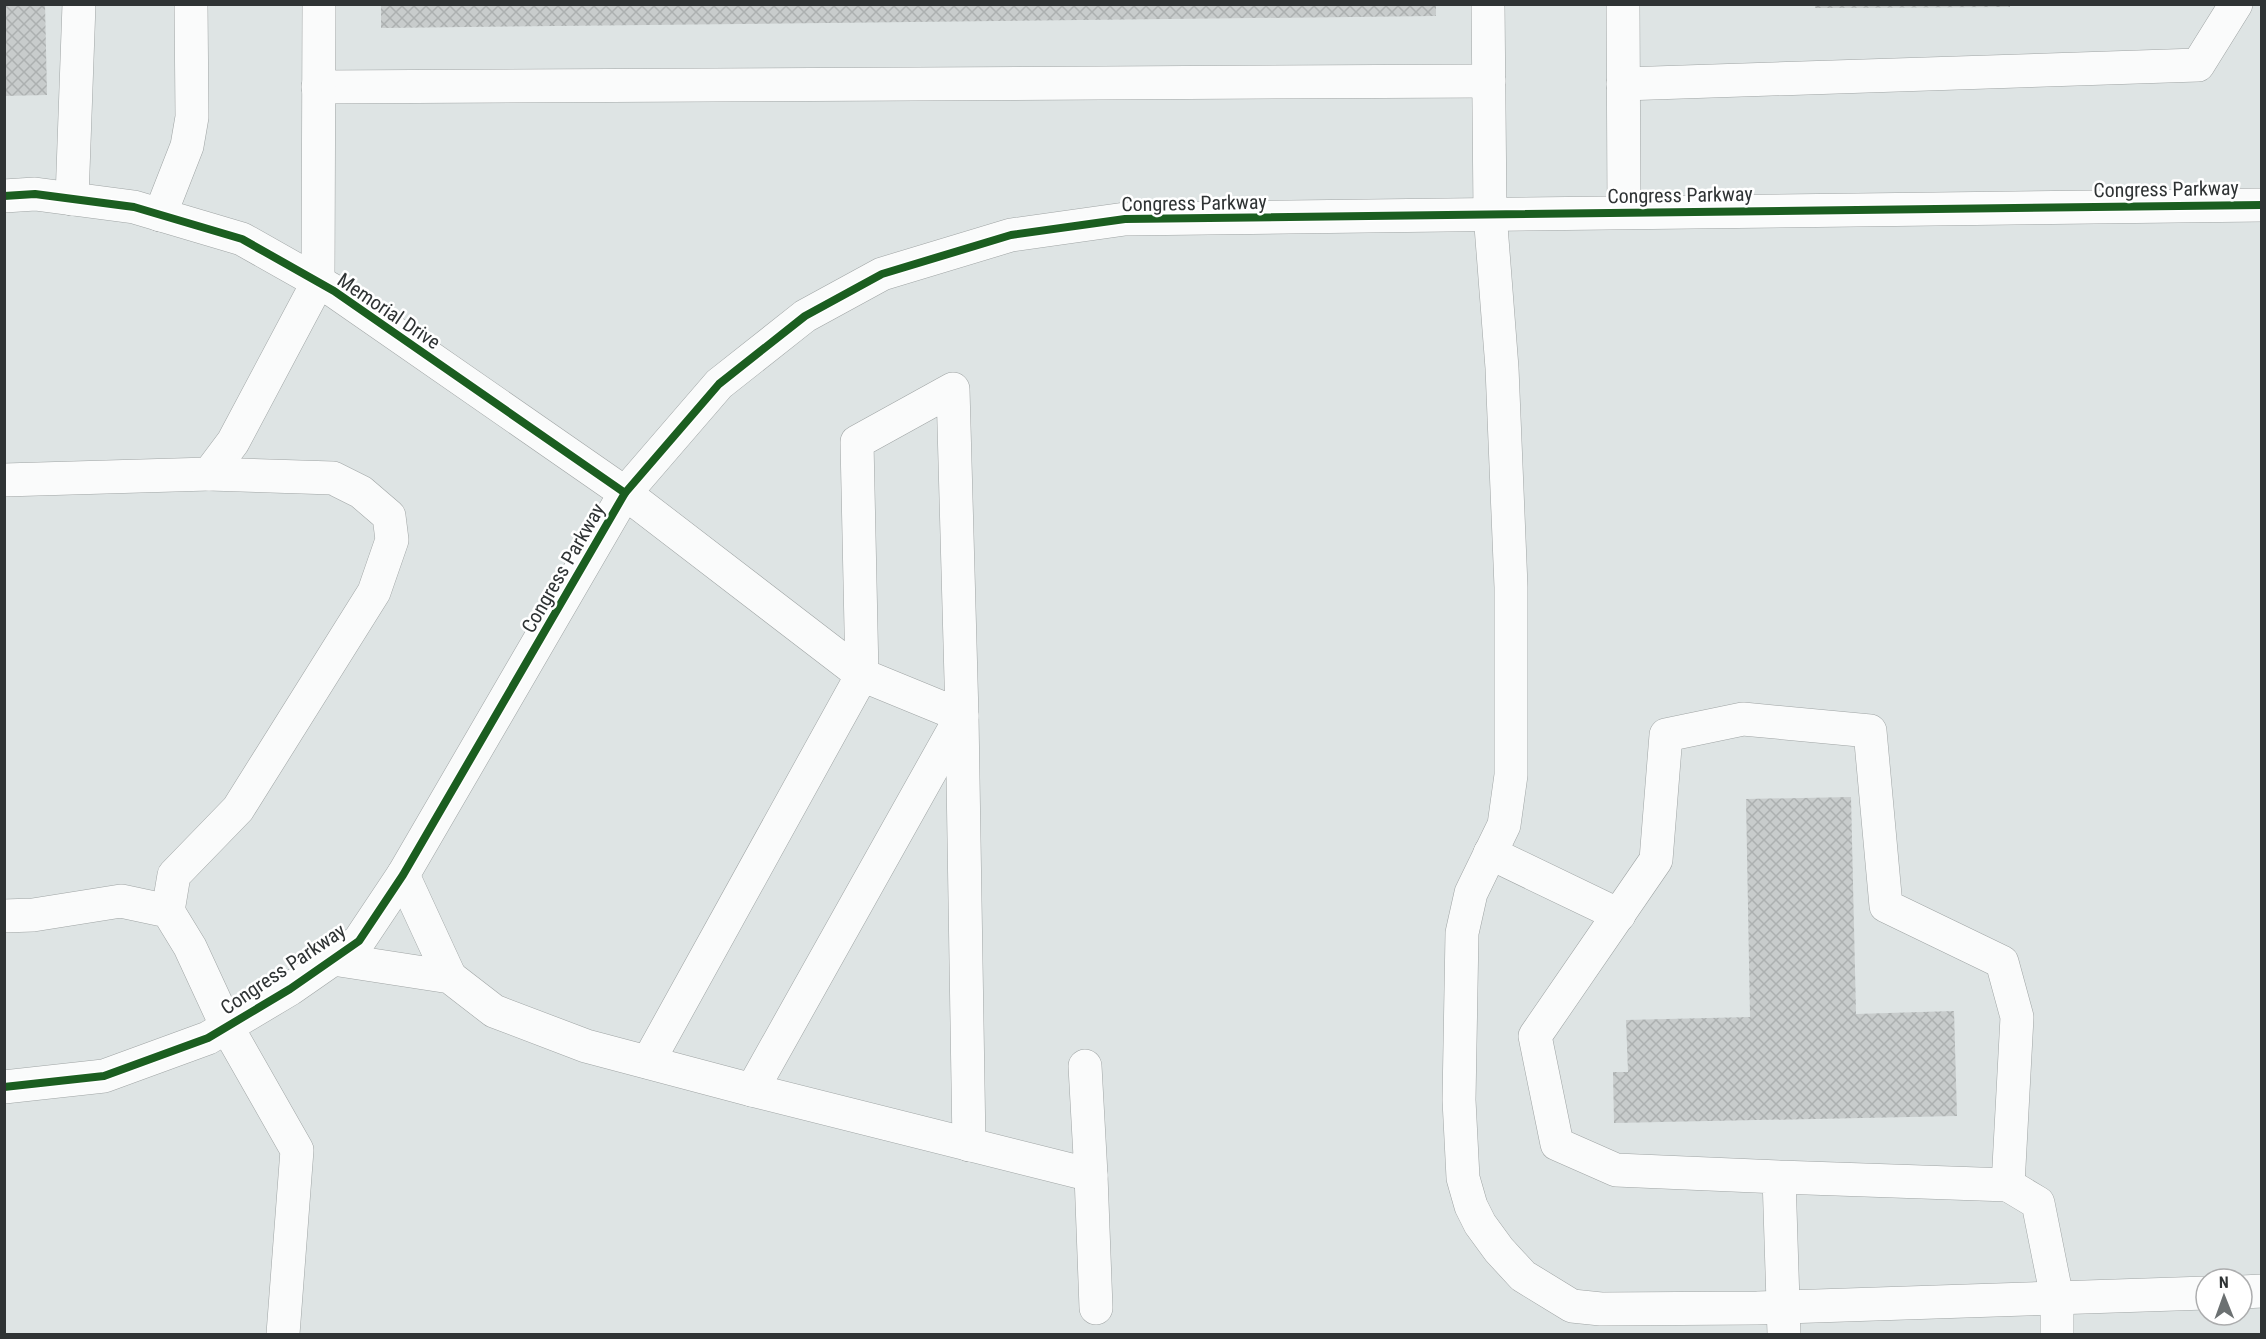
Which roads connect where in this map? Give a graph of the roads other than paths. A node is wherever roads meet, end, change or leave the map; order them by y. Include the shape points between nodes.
1 (79, 4) edge
2 (191, 4) edge
3 (318, 4) edge
4 (1488, 4) edge
5 (1623, 4) edge
6 (2236, 4) edge
7 (1489, 81) junction
8 (1623, 84) junction
9 (318, 87) junction
10 (4, 196) edge
11 (72, 199) junction
12 (2262, 205) edge
13 (1624, 212) junction
14 (1490, 213) junction
15 (160, 214) junction
16 (318, 282) junction
17 (209, 474) junction
18 (4, 480) edge
19 (625, 494) junction
20 (862, 675) junction
21 (962, 716) junction
22 (1490, 852) junction
23 (403, 875) junction
24 (168, 911) junction
25 (1619, 915) junction
26 (4, 916) edge
27 (333, 959) junction
28 (450, 978) junction
29 (227, 1027) junction
30 (648, 1062) junction
31 (1085, 1066) dead end
32 (4, 1087) edge
33 (752, 1090) junction
34 (969, 1145) junction
35 (1091, 1175) junction
36 (1779, 1177) junction
37 (2007, 1185) junction
38 (2194, 1293) edge
39 (2057, 1298) junction
40 (1096, 1308) dead end
41 (1784, 1321) edge
42 (283, 1335) edge
43 (2057, 1335) edge

1 - 11 street
2 - 15 street via 192,117 187,146
3 - 9 street
4 - 7 street
5 - 8 street
6 - 8 street via 2198,65
7 - 9 street
7 - 14 street
8 - 13 street
9 - 16 street
10 - 11 street, Memorial Drive via 35,194
11 - 15 street, Memorial Drive
12 - 13 street, Congress Parkway
13 - 14 street, Congress Parkway
14 - 19 street, Congress Parkway via 1125,219 1011,235 882,274 805,316 719,384
14 - 22 street via 1502,368 1511,587 1511,775 1504,825
15 - 16 street, Memorial Drive via 242,239
16 - 17 street via 233,442
16 - 19 street, Memorial Drive
17 - 18 street
17 - 24 street via 333,478 361,492 389,516 392,540 374,591 244,800 174,876
19 - 20 street, Memorial Drive
19 - 23 street, Congress Parkway
20 - 21 street, Memorial Drive
20 - 21 street via 856,442 953,389
20 - 30 street
21 - 33 street
21 - 34 street
22 - 25 street
22 - 41 street via 1471,893 1462,933 1459,1100 1463,1178 1480,1224 1524,1276 1572,1306
23 - 27 street, Congress Parkway via 359,941
23 - 28 street
24 - 26 street via 121,902
24 - 29 street via 190,947
25 - 36 street via 1535,1035 1557,1144 1616,1170
25 - 37 street via 1656,860 1666,735 1743,719 1870,731 1886,906 2002,962 2017,1017
27 - 28 street
27 - 29 street, Congress Parkway
28 - 30 street via 494,1011 586,1046
29 - 32 street, Congress Parkway via 208,1038 104,1076
29 - 42 street via 297,1150
30 - 33 street
31 - 35 street
33 - 34 street
34 - 35 street
35 - 40 street
36 - 37 street
36 - 41 street
37 - 39 street via 2038,1203
38 - 39 street
39 - 41 street
39 - 43 street

